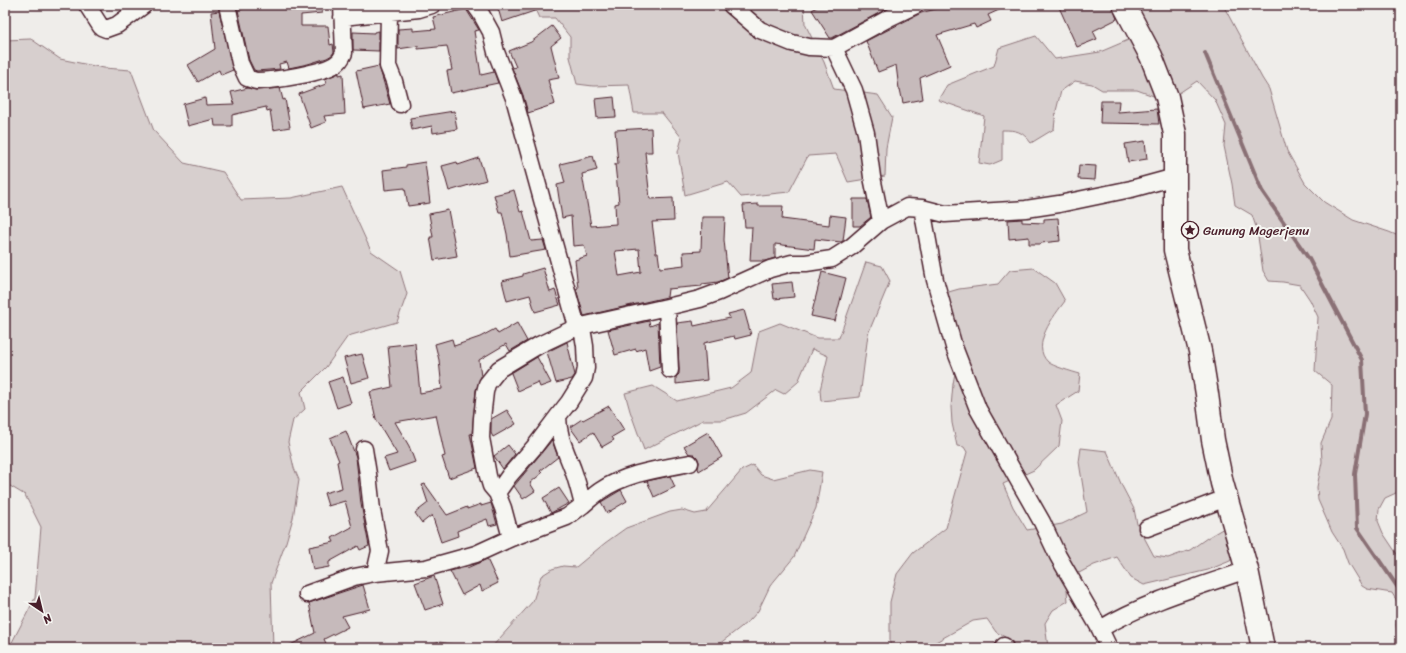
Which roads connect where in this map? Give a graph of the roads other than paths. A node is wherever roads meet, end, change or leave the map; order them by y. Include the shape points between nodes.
1 (87, 5) edge
2 (144, 5) edge
3 (227, 5) edge
4 (432, 5) edge
5 (475, 5) edge
6 (731, 5) edge
7 (916, 5) edge
8 (1124, 5) edge
9 (342, 11) edge
10 (389, 12) junction
11 (834, 48) junction
12 (400, 104) dead end
13 (1174, 177) junction
14 (922, 208) junction
15 (881, 221) junction
16 (667, 308) junction
17 (577, 327) junction
18 (670, 370) dead end
19 (558, 416) junction
20 (364, 449) dead end
21 (690, 463) dead end
22 (497, 492) junction
23 (1226, 498) junction
24 (583, 505) junction
25 (1147, 528) dead end
26 (511, 538) junction
27 (1247, 570) junction
28 (375, 573) junction
29 (307, 594) dead end
30 (1100, 629) junction
31 (1109, 648) edge
32 (1263, 648) edge

1 - 2 street via 101,27 106,29 117,26
3 - 9 street via 240,63 247,78 257,81 315,72 337,64 344,53
4 - 10 street
5 - 17 street via 491,32 514,98
6 - 11 street via 760,30 792,43
7 - 11 street
8 - 13 main road via 1151,56 1167,97 1175,134
9 - 10 street
10 - 12 street via 388,66
11 - 15 street via 854,90 866,133
13 - 14 street via 1102,195 1026,209 945,214
13 - 23 main road via 1175,250 1200,351 1213,440
14 - 15 street via 907,207
14 - 30 street via 935,280 954,346 978,409
15 - 16 street via 851,247 832,259 792,263 770,269 719,292
16 - 17 street
16 - 18 street
17 - 19 street via 583,334 585,346 584,378
17 - 22 street via 539,345 499,369 488,384 481,438 488,476 491,486
19 - 22 street
19 - 24 street via 563,446
20 - 28 street via 380,551
21 - 24 street via 643,472 616,482 599,491
22 - 26 street
23 - 25 street
23 - 27 main road
24 - 26 street via 567,517
26 - 28 street via 476,554 426,568
27 - 30 street via 1164,599
27 - 32 main road
28 - 29 street via 354,577
30 - 31 street

